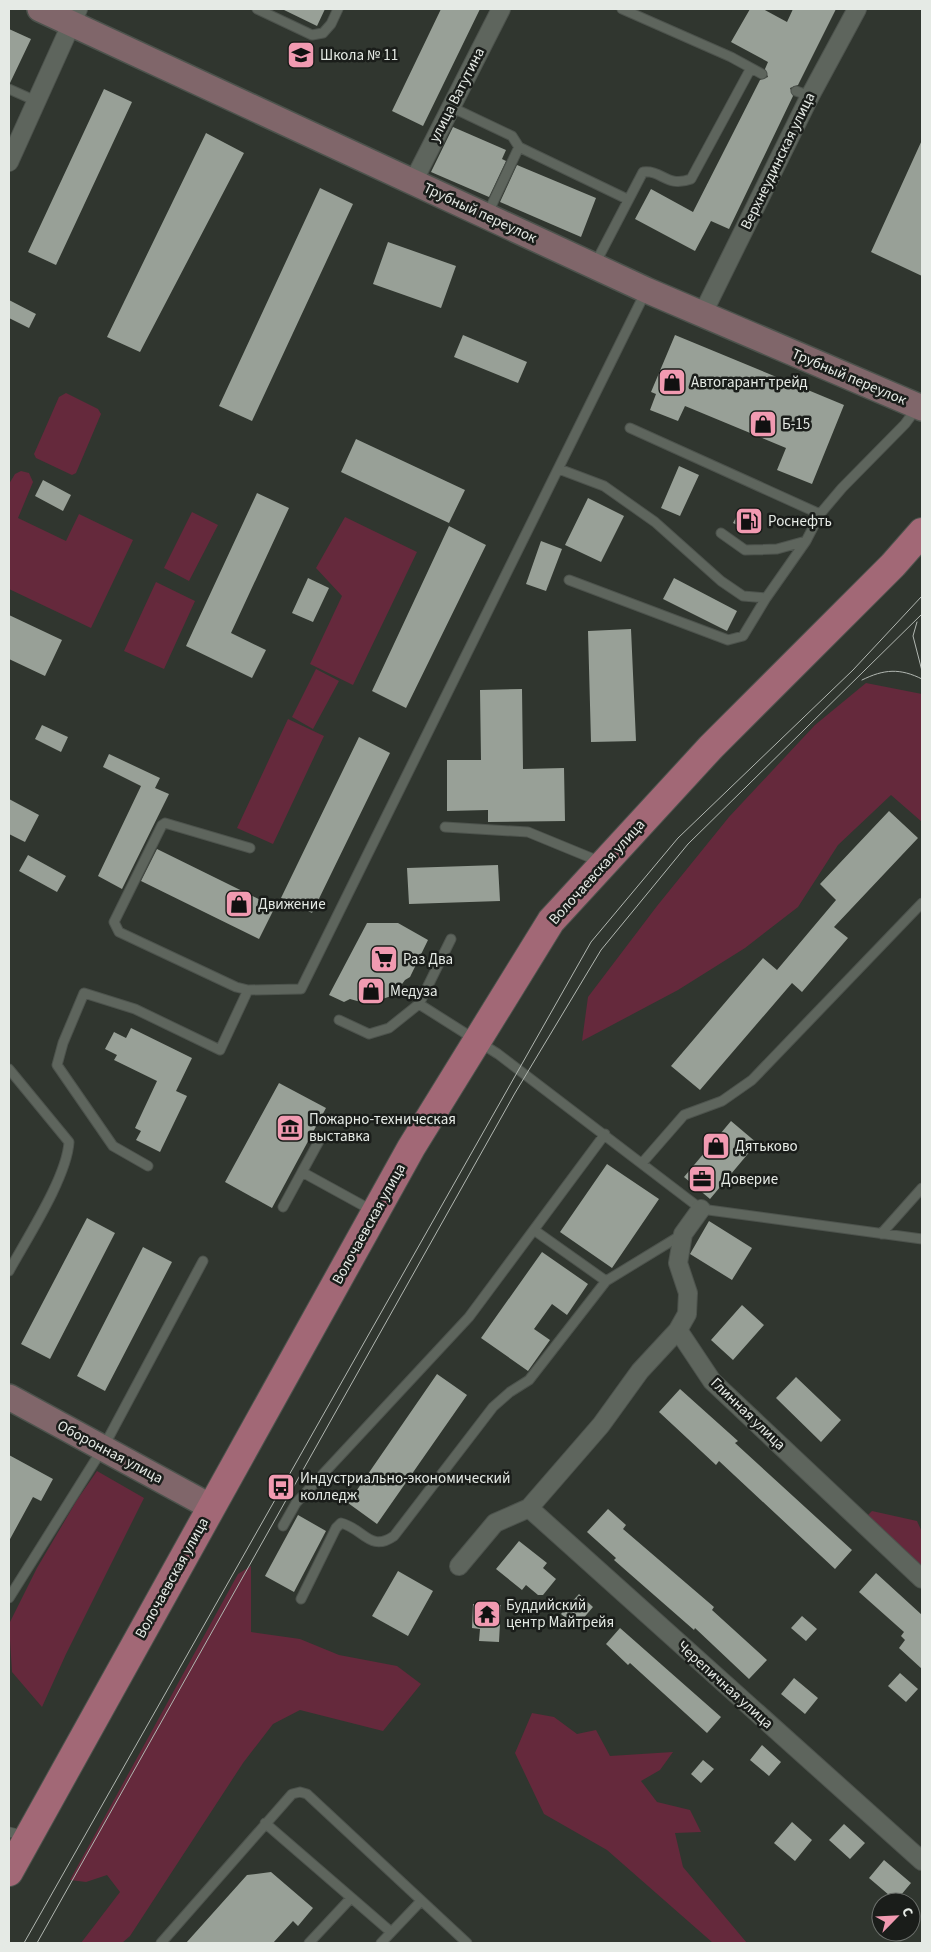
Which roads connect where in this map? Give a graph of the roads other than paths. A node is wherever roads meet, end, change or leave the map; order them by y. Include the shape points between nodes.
1 (40, 9) edge
2 (257, 9) edge
3 (338, 9) edge
4 (501, 9) edge
5 (622, 9) edge
6 (857, 9) edge
7 (75, 16) edge
8 (751, 68) junction
9 (762, 74) dead end
10 (9, 89) edge
11 (36, 101) junction
12 (451, 107) junction
13 (519, 147) junction
14 (9, 162) edge
15 (413, 182) junction
16 (627, 199) junction
17 (486, 216) junction
18 (594, 266) junction
19 (646, 290) junction
20 (702, 315) junction
21 (920, 408) edge
22 (630, 428) dead end
23 (559, 469) junction
24 (820, 514) junction
25 (922, 532) edge
26 (721, 533) dead end
27 (806, 542) junction
28 (569, 580) dead end
29 (766, 598) junction
30 (445, 827) dead end
31 (250, 848) dead end
32 (603, 863) junction
33 (922, 903) edge
34 (451, 939) dead end
35 (248, 990) junction
36 (419, 1004) junction
37 (339, 1020) dead end
38 (478, 1040) junction
39 (10, 1073) edge
40 (605, 1134) junction
41 (319, 1141) dead end
42 (643, 1162) junction
43 (148, 1166) dead end
44 (302, 1172) junction
45 (922, 1188) edge
46 (283, 1207) dead end
47 (702, 1209) junction
48 (375, 1212) junction
49 (534, 1230) junction
50 (683, 1234) junction
51 (881, 1234) junction
52 (922, 1239) edge
53 (203, 1261) dead end
54 (9, 1271) edge
55 (606, 1281) junction
56 (678, 1330) junction
57 (9, 1397) edge
58 (102, 1448) junction
59 (211, 1507) junction
60 (529, 1508) junction
61 (283, 1526) dead end
62 (459, 1566) dead end
63 (922, 1579) edge
64 (9, 1598) edge
65 (302, 1599) dead end
66 (265, 1823) junction
67 (19, 1834) edge
68 (922, 1861) edge
69 (9, 1872) edge
70 (351, 1898) junction
71 (421, 1901) junction
72 (391, 1932) junction
73 (161, 1943) edge
74 (309, 1943) edge
75 (381, 1943) edge
76 (467, 1943) edge

1 - 7 street, Трубный переулок
2 - 3 lane via 312,35 323,34
4 - 12 street, улица Ватутина
5 - 8 lane
6 - 20 street, Верхнеудинская улица via 803,93
7 - 11 street
7 - 15 street, Трубный переулок
8 - 9 lane
8 - 16 lane via 691,179 674,183 650,171 643,172
10 - 11 lane
11 - 14 street
12 - 13 lane via 512,136
12 - 15 street, улица Ватутина
13 - 16 lane
13 - 17 lane
15 - 17 street, Трубный переулок
16 - 18 lane
17 - 18 street, Трубный переулок
18 - 19 street, Трубный переулок
19 - 20 street, Трубный переулок
19 - 23 lane
20 - 21 street, Трубный переулок
21 - 24 lane
22 - 24 lane
23 - 29 lane via 604,486 655,522 721,581 744,596
23 - 35 lane via 301,989
24 - 27 lane
25 - 32 main road, Волочаевская улица via 893,565 710,747
26 - 27 lane via 745,550 778,549
27 - 29 lane
28 - 29 lane via 728,640 743,636
30 - 32 lane via 528,832
31 - 35 lane via 166,823 162,825 114,922 119,932
32 - 38 main road, Волочаевская улица via 551,921
33 - 42 lane via 752,1080 722,1101 684,1115
34 - 36 lane
35 - 43 lane via 220,1050 136,1009 84,992 57,1065 113,1146
36 - 37 lane via 389,1028 369,1034
36 - 38 lane
38 - 40 lane
38 - 48 main road, Волочаевская улица
39 - 54 lane via 69,1142 60,1176
40 - 42 lane
40 - 49 lane
41 - 44 lane
42 - 47 lane
44 - 46 lane
44 - 48 lane
45 - 51 lane
47 - 50 street
47 - 51 lane
48 - 59 main road, Волочаевская улица
49 - 55 lane
49 - 61 lane via 469,1317 296,1503
50 - 55 lane
50 - 56 street via 678,1263 688,1293 687,1314
51 - 52 lane
53 - 58 lane
55 - 65 lane via 529,1380 493,1406 394,1536 386,1542 375,1542 341,1523 336,1528
56 - 60 street via 640,1371 601,1425
56 - 63 street, Глинная улица via 712,1382
57 - 58 street, Оборонная улица
58 - 59 street, Оборонная улица
58 - 64 lane
59 - 67 main road, Волочаевская улица
60 - 62 street via 495,1523
60 - 68 street, Черепичная улица
66 - 70 lane
66 - 71 lane via 292,1794 307,1794
66 - 73 lane
67 - 69 main road, Волочаевская улица
70 - 72 lane
70 - 74 lane
71 - 72 lane
71 - 76 lane
72 - 75 lane

